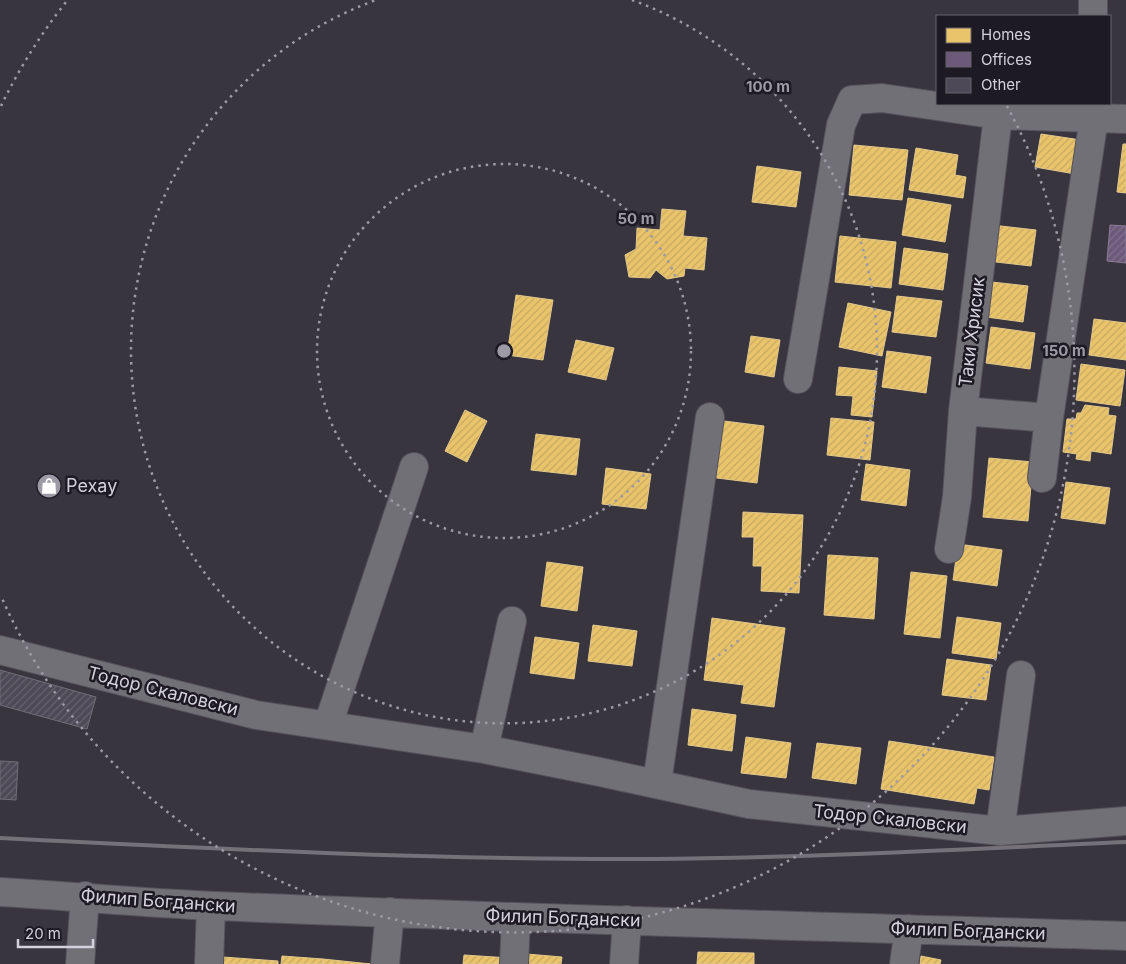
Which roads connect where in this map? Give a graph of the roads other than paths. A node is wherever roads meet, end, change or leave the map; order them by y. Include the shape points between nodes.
1 (1092, 0) edge
2 (1093, 15) edge
3 (1093, 111) edge
4 (998, 115) junction
5 (1126, 119) edge
6 (798, 379) dead end
7 (963, 411) junction
8 (710, 417) dead end
9 (1049, 418) junction
10 (414, 467) dead end
11 (1042, 478) dead end
12 (950, 549) dead end
13 (512, 621) dead end
14 (0, 650) edge
15 (1022, 675) dead end
16 (328, 726) junction
17 (484, 749) junction
18 (657, 784) junction
19 (1126, 821) edge
20 (1000, 830) junction
21 (0, 892) edge
22 (86, 896) junction
23 (211, 906) junction
24 (390, 912) junction
25 (516, 917) junction
26 (627, 920) junction
27 (909, 928) junction
28 (1126, 936) edge
29 (80, 964) edge
30 (209, 964) edge
31 (385, 964) edge
32 (514, 964) edge
33 (624, 964) edge
34 (904, 964) edge

1 - 2 street
3 - 4 street
3 - 5 street
3 - 9 street
4 - 6 street via 882,98 852,100 841,125
4 - 7 street, Таки Хрисик
7 - 9 street
7 - 12 street, Таки Хрисик
8 - 18 street
9 - 11 street
10 - 16 street
13 - 17 street
14 - 16 street, Тодор Скаловски via 256,715
15 - 20 street
16 - 17 street, Тодор Скаловски
17 - 18 street, Тодор Скаловски
18 - 20 street, Тодор Скаловски via 750,804
19 - 20 street, Тодор Скаловски
21 - 22 street, Филип Богдански
22 - 23 street, Филип Богдански
22 - 29 street
23 - 24 street, Филип Богдански
23 - 30 street
24 - 25 street, Филип Богдански
24 - 31 street
25 - 26 street, Филип Богдански
25 - 32 street
26 - 27 street, Филип Богдански
26 - 33 street
27 - 28 street, Филип Богдански
27 - 34 street

